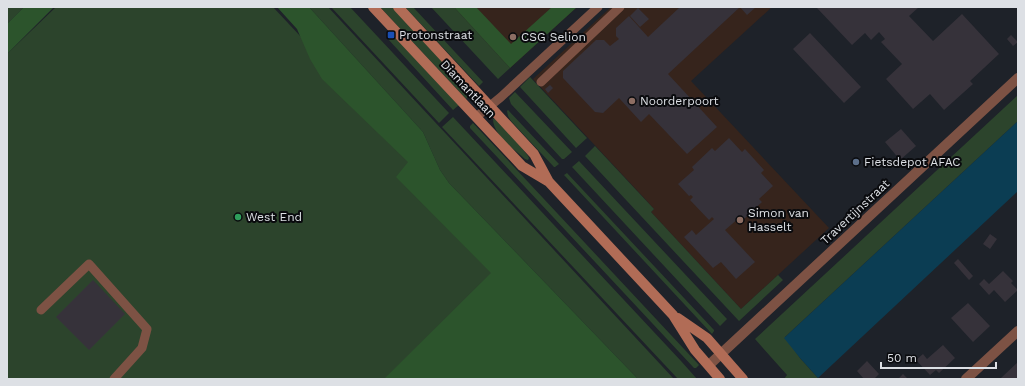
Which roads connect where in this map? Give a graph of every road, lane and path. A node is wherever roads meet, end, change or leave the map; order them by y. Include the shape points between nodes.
1 (373, 7) edge
2 (398, 7) edge
3 (598, 7) edge
4 (620, 7) edge
5 (1018, 78) edge
6 (541, 82) dead end
7 (490, 106) junction
8 (476, 117) junction
9 (549, 182) junction
10 (41, 310) dead end
11 (673, 315) junction
12 (1018, 331) edge
13 (721, 354) junction
14 (709, 365) junction
15 (114, 379) edge
16 (720, 379) edge
17 (743, 379) edge
18 (966, 379) edge

1 - 8 street, Diamantlaan
2 - 7 street, Diamantlaan
3 - 7 lane
4 - 6 lane
5 - 13 street, Travertijnstraat
7 - 8 lane
7 - 9 street, Diamantlaan via 534,154
8 - 9 street, Diamantlaan via 522,166
9 - 11 street, Diamantlaan
10 - 15 lane via 89,264 147,329 142,348
11 - 13 street, Diamantlaan via 707,338
11 - 14 street, Diamantlaan via 695,350
12 - 18 street
13 - 14 street, Travertijnstraat
13 - 17 street, Diamantlaan
14 - 16 street, Diamantlaan

